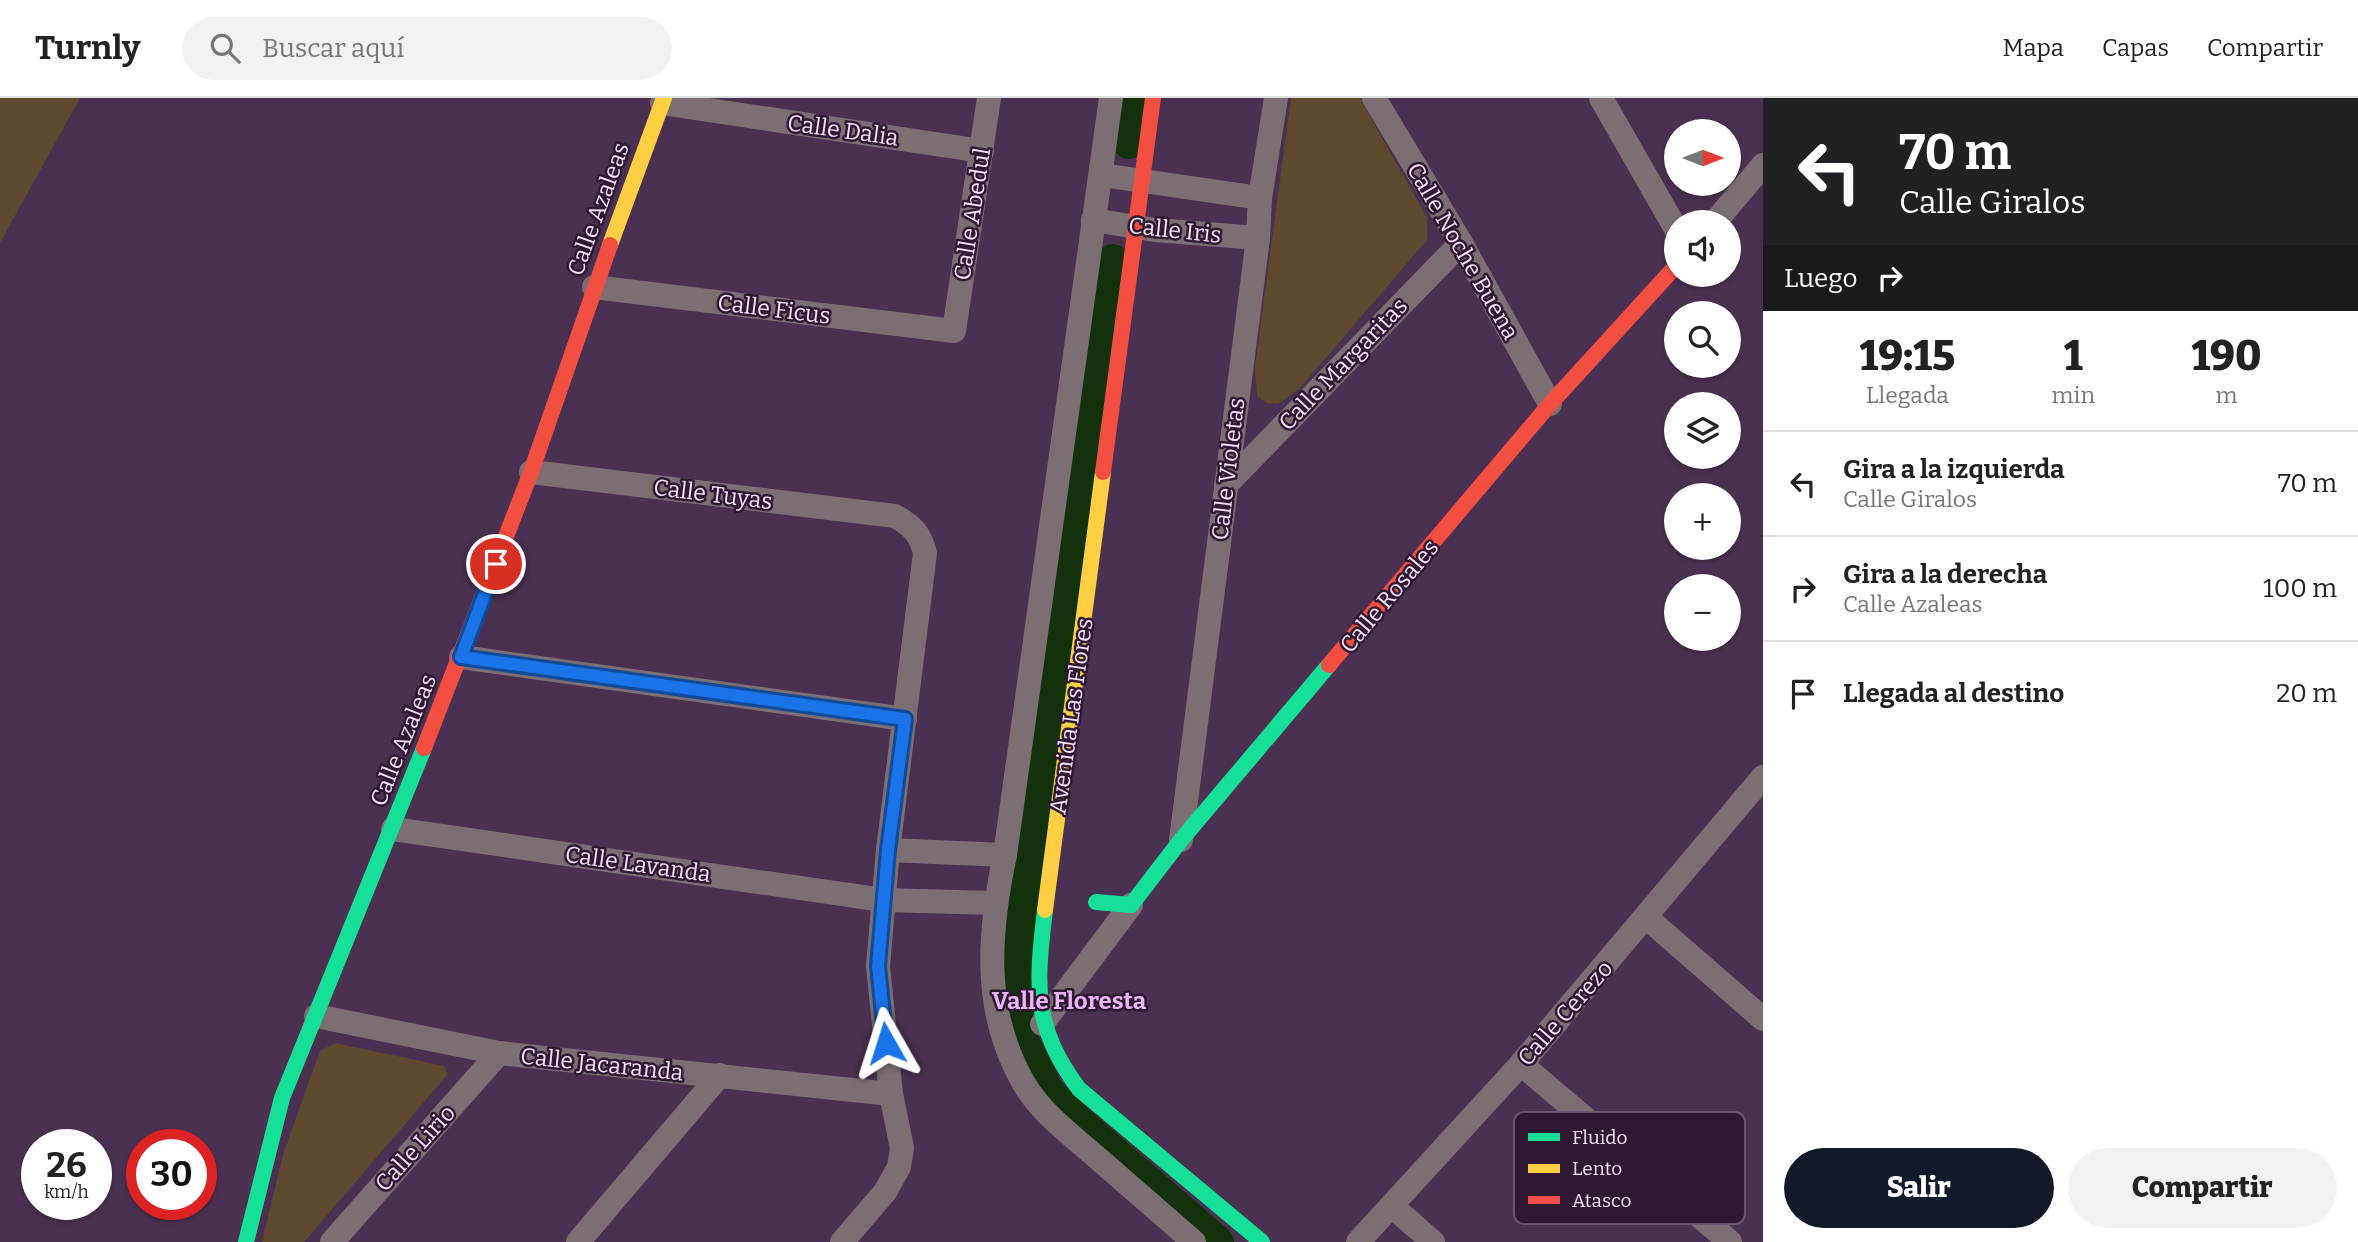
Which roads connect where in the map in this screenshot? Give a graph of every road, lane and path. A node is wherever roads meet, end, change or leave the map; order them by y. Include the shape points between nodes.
1 (989, 98) edge
2 (1111, 98) edge
3 (1153, 98) edge
4 (1276, 98) edge
5 (1374, 98) edge
6 (1601, 98) edge
7 (663, 101) edge
8 (982, 151) junction
9 (1763, 165) edge
10 (1102, 175) junction
11 (1141, 180) junction
12 (1260, 198) junction
13 (1665, 210) edge
14 (1724, 210) edge
15 (1093, 220) junction
16 (1135, 227) junction
17 (1258, 238) junction
18 (1461, 243) junction
19 (1664, 279) edge
20 (594, 286) junction
21 (954, 331) joint
22 (1550, 404) junction
23 (531, 472) junction
24 (1226, 485) junction
25 (461, 657) junction
26 (905, 719) junction
27 (1763, 777) edge
28 (393, 829) junction
29 (1181, 840) junction
30 (888, 850) junction
31 (1005, 855) junction
32 (883, 900) junction
33 (1096, 902) dead end
34 (995, 903) junction
35 (1131, 905) junction
36 (1647, 918) junction
37 (316, 1016) junction
38 (1763, 1019) edge
39 (1042, 1024) junction
40 (499, 1053) junction
41 (1521, 1064) junction
42 (720, 1076) junction
43 (891, 1094) junction
44 (1577, 1112) edge
45 (1393, 1207) junction
46 (1709, 1224) edge
47 (246, 1242) edge
48 (331, 1242) edge
49 (578, 1242) edge
50 (842, 1242) edge
51 (1194, 1242) edge
52 (1262, 1242) edge
53 (1358, 1242) edge
54 (1433, 1242) edge
55 (1730, 1242) edge

1 - 8 street, Calle Abedul
2 - 10 street, Avenida Las Flores
3 - 11 street, Avenida Las Flores
4 - 12 street, Calle Violetas
5 - 18 street, Calle Noche Buena
6 - 13 street
7 - 8 street, Calle Dalia
7 - 20 street, Calle Azaleas
8 - 21 street, Calle Abedul
9 - 14 street
10 - 11 street, Calle Iris
10 - 15 street, Avenida Las Flores
11 - 12 street, Calle Iris
11 - 16 street, Avenida Las Flores
12 - 17 street, Calle Violetas
15 - 16 street, Calle Iris
15 - 31 street, Avenida Las Flores
16 - 17 street, Calle Iris
16 - 39 street, Avenida Las Flores via 1044,923
17 - 24 street, Calle Violetas
18 - 22 street, Calle Noche Buena
18 - 24 street, Calle Margaritas
19 - 22 street, Calle Rosales
20 - 21 street, Calle Ficus
20 - 23 street, Calle Azaleas
22 - 29 street, Calle Rosales
23 - 25 street, Calle Azaleas
23 - 26 street, Calle Tuyas via 895,516 911,525 925,552
24 - 29 street, Calle Violetas
25 - 26 street
25 - 28 street, Calle Azaleas
26 - 30 street
27 - 36 street, Calle Cerezo
28 - 32 street, Calle Lavanda
28 - 37 street, Calle Azaleas
29 - 35 street, Calle Rosales
30 - 31 street
30 - 32 street
31 - 34 street, Avenida Las Flores
32 - 34 street, Calle Lavanda
32 - 43 street via 878,966
33 - 35 street
34 - 51 street, Avenida Las Flores via 992,989 1001,1030 1026,1087 1049,1116
35 - 39 street
36 - 38 street
36 - 41 street, Calle Cerezo
37 - 40 street, Calle Jacaranda
37 - 47 street, Calle Azaleas via 282,1098
39 - 52 street, Avenida Las Flores via 1060,1065 1079,1089
40 - 42 street, Calle Jacaranda
40 - 48 street, Calle Lirio
41 - 44 street
41 - 45 street, Calle Cerezo
42 - 43 street, Calle Jacaranda
42 - 49 street
43 - 50 street via 902,1148 899,1167 885,1192
45 - 53 street, Calle Cerezo
45 - 54 street
46 - 55 street

